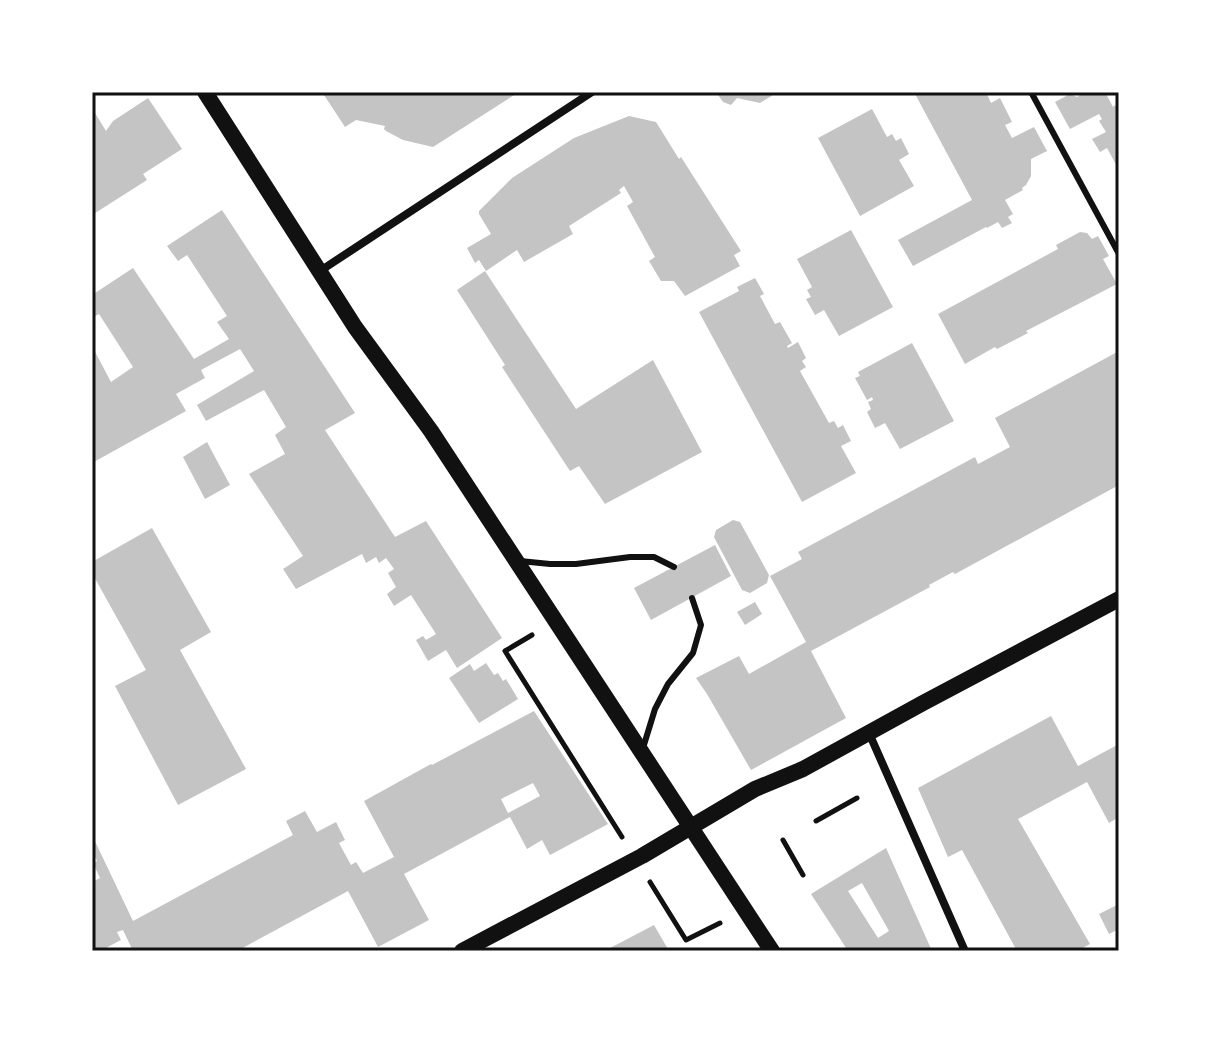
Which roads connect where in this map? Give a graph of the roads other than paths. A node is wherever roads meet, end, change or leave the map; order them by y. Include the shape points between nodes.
1 (205, 92) edge
2 (592, 92) edge
3 (1031, 92) edge
4 (1119, 254) edge
5 (320, 271) junction
6 (517, 561) junction
7 (674, 567) dead end
8 (692, 598) dead end
9 (1119, 599) edge
10 (869, 733) junction
11 (642, 752) junction
12 (462, 951) edge
13 (772, 951) edge
14 (965, 951) edge

1 - 5 main road
2 - 5 street
3 - 4 lane
5 - 6 main road
6 - 7 lane via 576,564 654,557
6 - 11 main road
8 - 11 lane via 701,625 693,653 655,709
9 - 10 main road
10 - 12 main road via 755,789
10 - 14 street
11 - 13 main road

